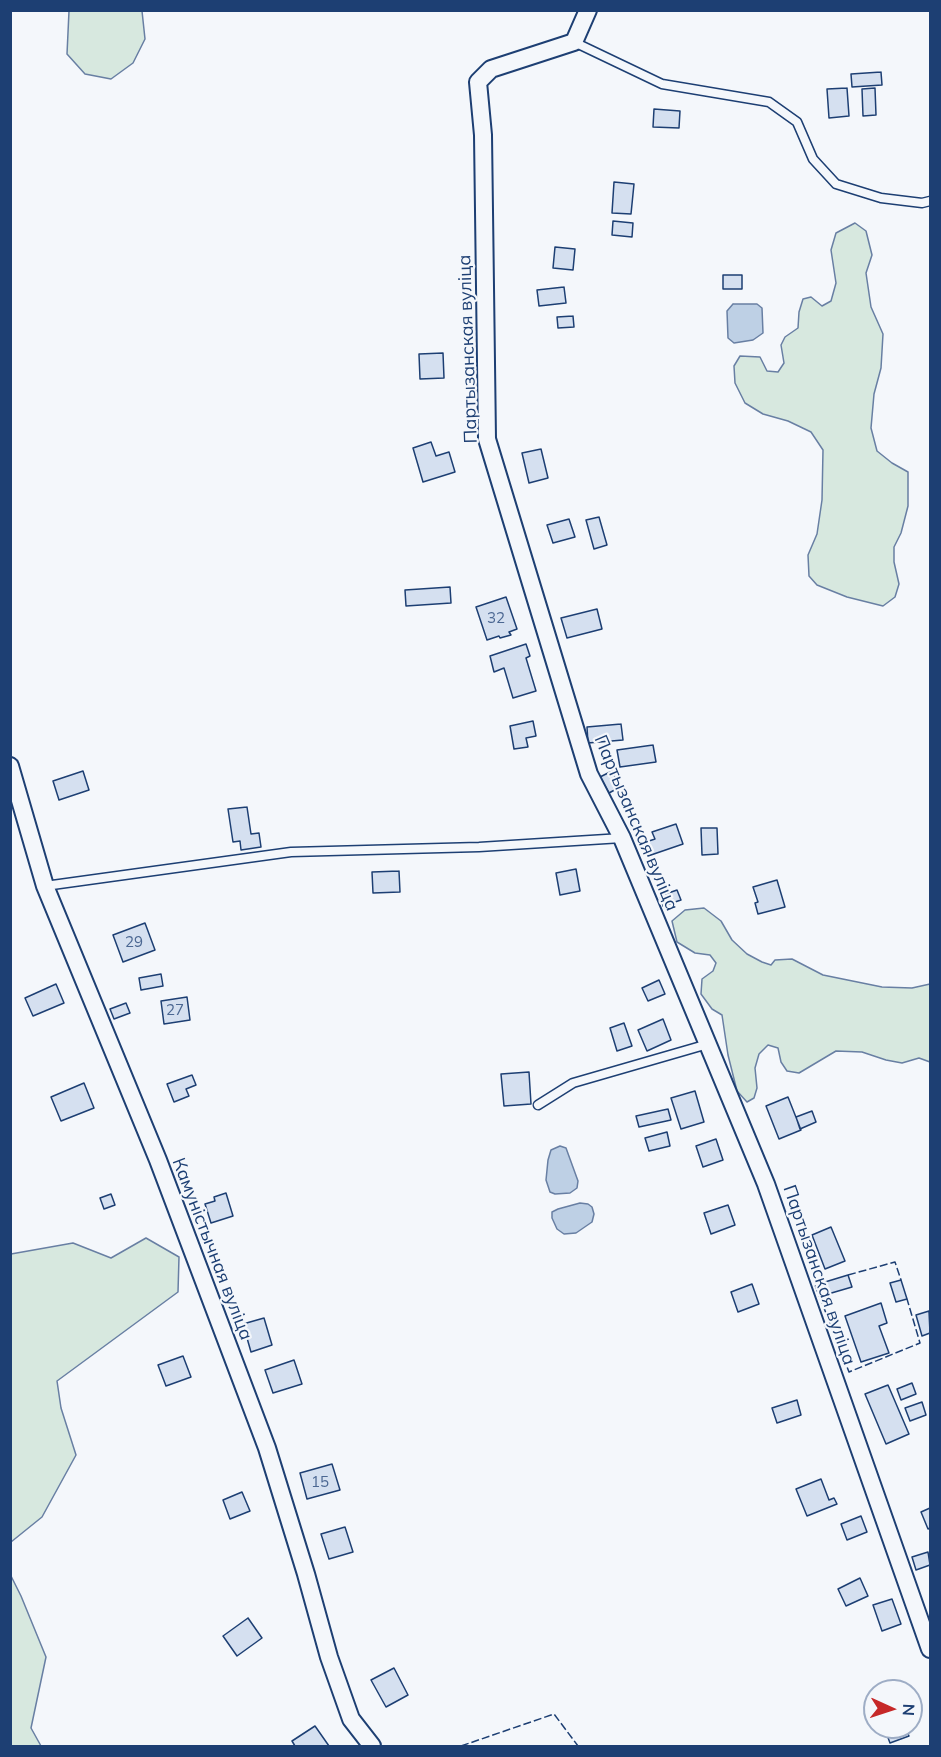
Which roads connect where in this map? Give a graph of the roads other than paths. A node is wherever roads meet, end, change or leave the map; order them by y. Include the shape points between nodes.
1 (588, 10) edge
2 (574, 42) junction
3 (930, 201) edge
4 (10, 766) edge
5 (622, 838) junction
6 (45, 886) junction
7 (708, 1044) junction
8 (538, 1106) dead end
9 (930, 1649) edge
10 (372, 1746) edge

1 - 2 street
2 - 3 lane via 662,84 769,102 797,122 813,159 836,184 881,198
2 - 5 street, Партызанская вуліца via 491,69 477,82 483,135 487,439 589,774
4 - 6 street, Камуністычная вуліца
5 - 6 lane via 291,852
5 - 7 street, Партызанская вуліца
6 - 10 street, Камуністычная вуліца via 158,1160 267,1448 351,1719
7 - 8 lane via 573,1083
7 - 9 street, Партызанская вуліца via 766,1184

